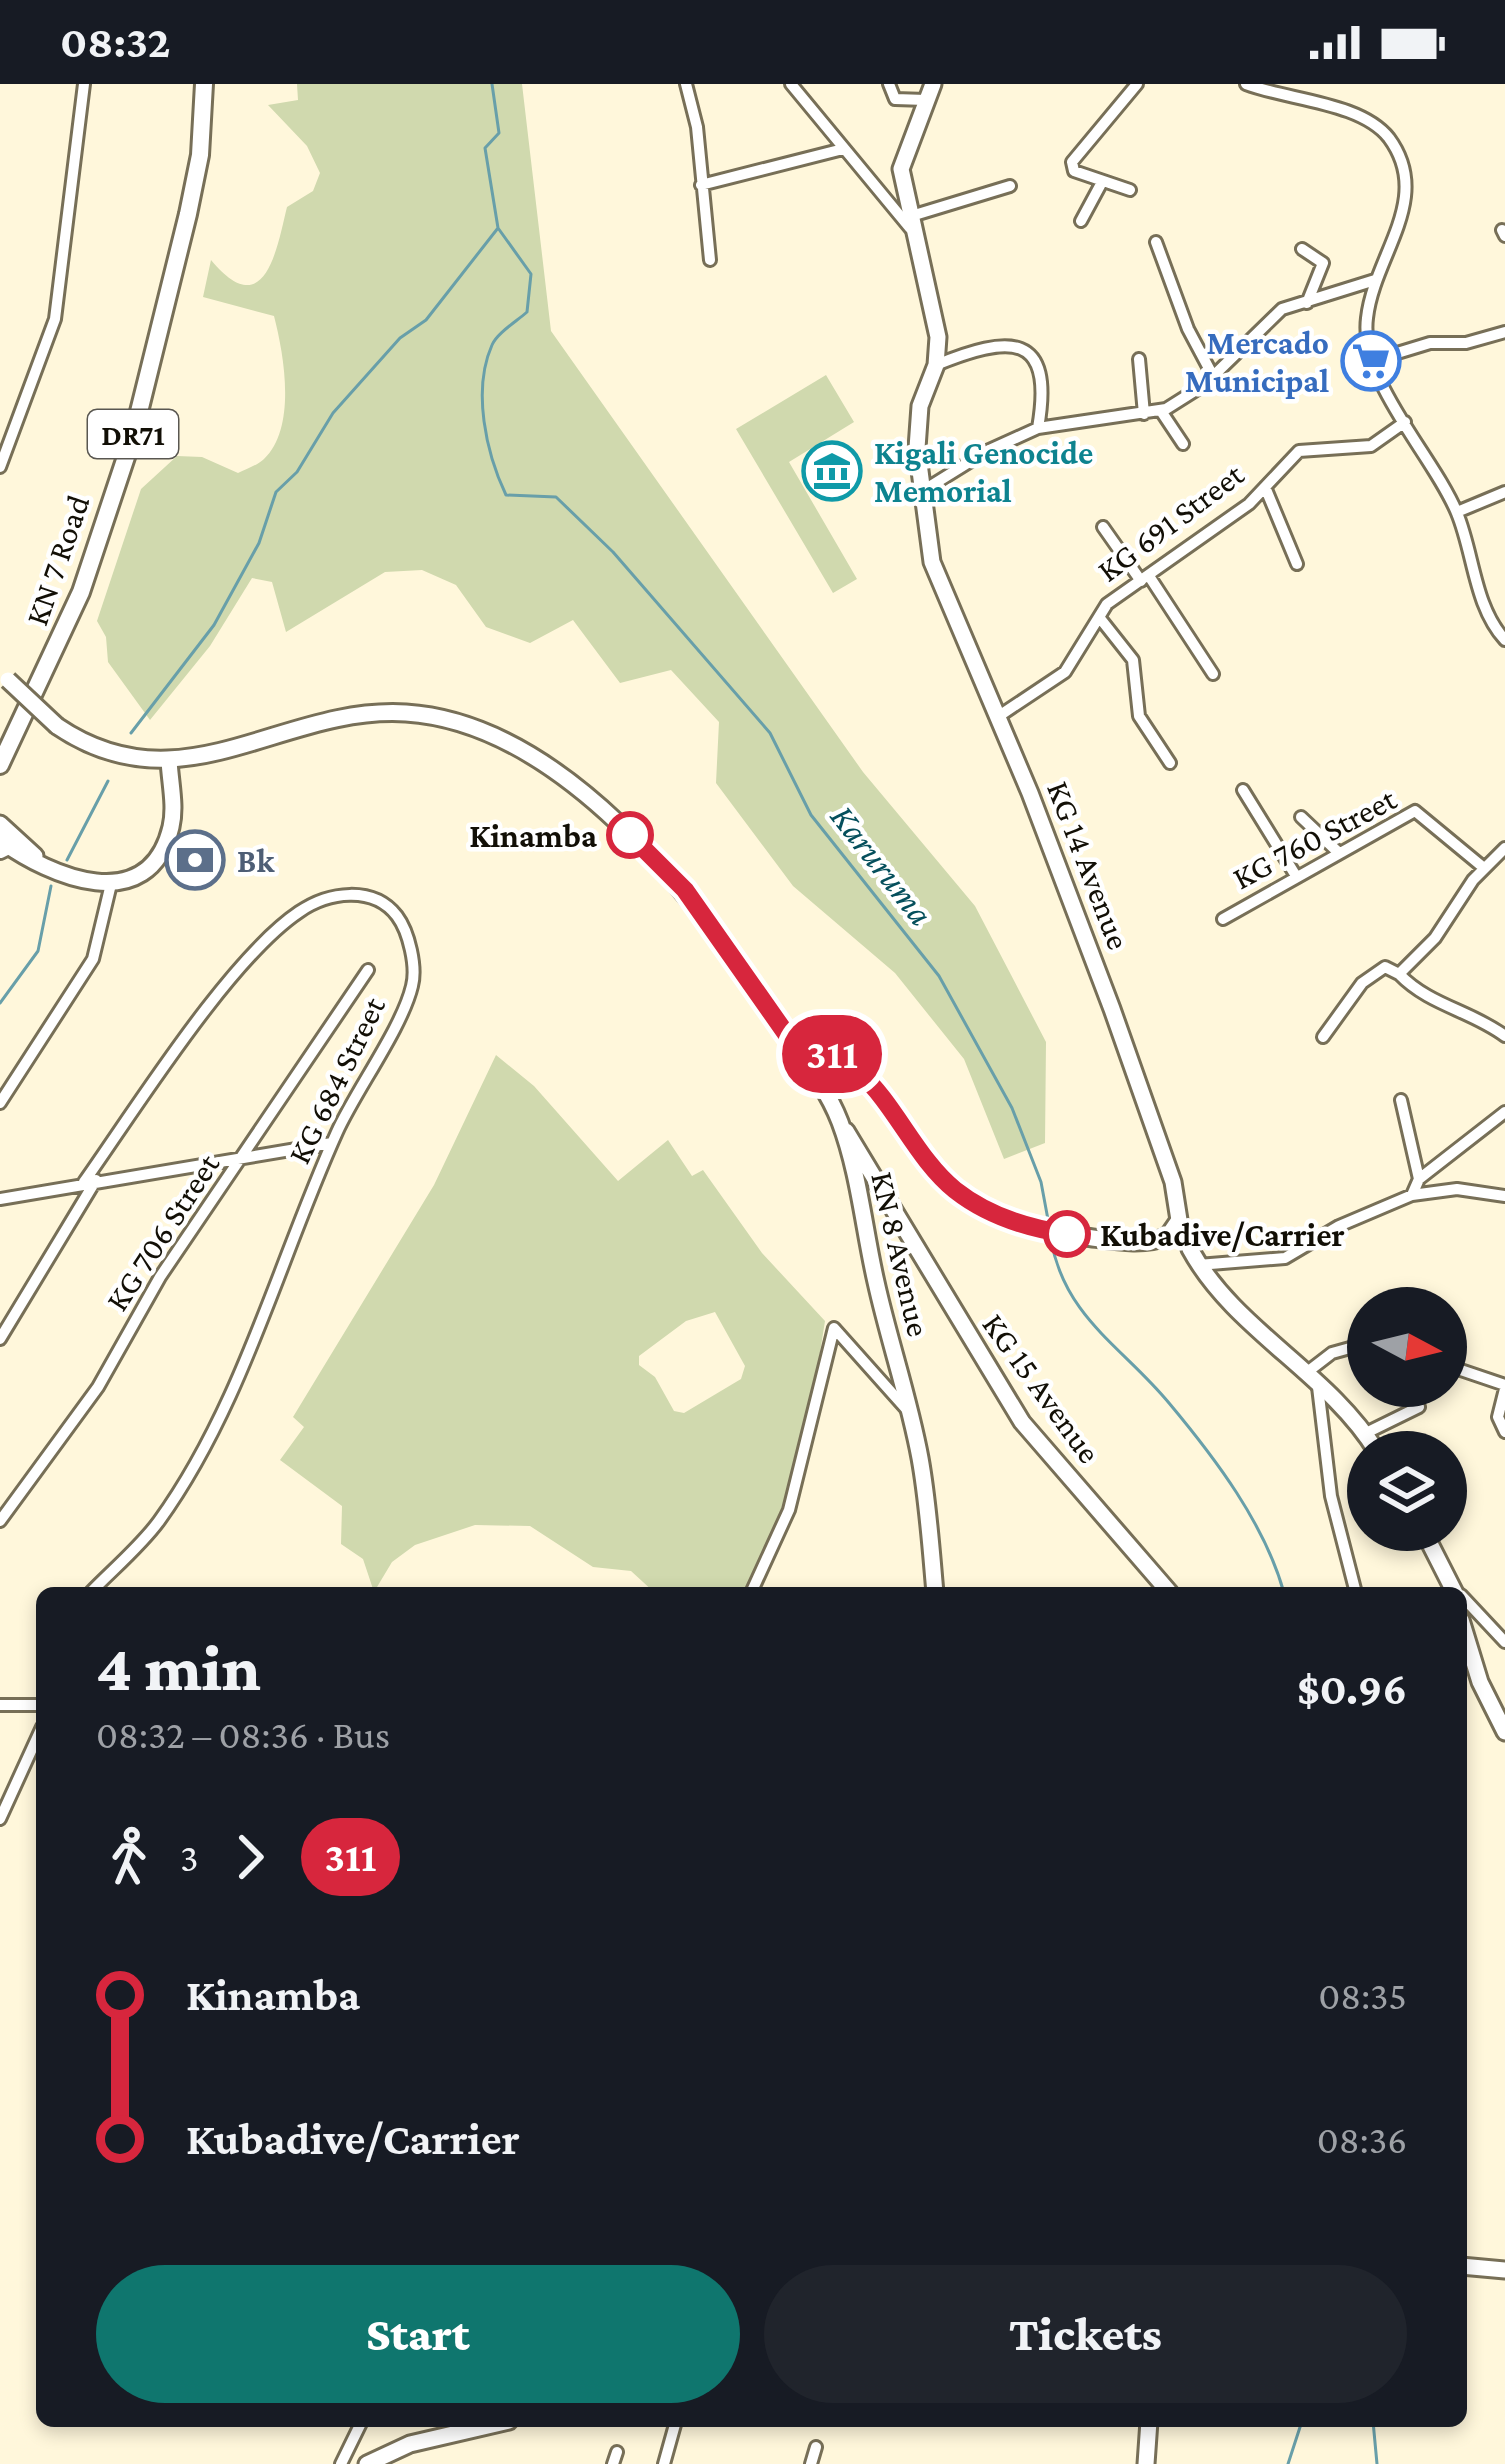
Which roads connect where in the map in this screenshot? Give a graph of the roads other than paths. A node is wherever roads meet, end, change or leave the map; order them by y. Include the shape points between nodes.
1 (84, 84) edge
2 (204, 84) edge
3 (686, 84) edge
4 (791, 84) edge
5 (889, 84) edge
6 (1137, 84) edge
7 (1246, 84) edge
8 (930, 92) edge
9 (843, 149) junction
10 (1102, 182) junction
11 (700, 185) junction
12 (1010, 186) dead end
13 (1130, 190) dead end
14 (1081, 220) dead end
15 (909, 223) junction
16 (1156, 242) dead end
17 (1302, 249) dead end
18 (710, 260) dead end
19 (1375, 280) junction
20 (1307, 303) junction
21 (1505, 332) edge
22 (1138, 359) dead end
23 (1372, 361) junction
24 (936, 365) junction
25 (1213, 376) junction
26 (1161, 411) junction
27 (1144, 414) junction
28 (1405, 422) junction
29 (1038, 428) junction
30 (1183, 444) dead end
31 (0, 467) edge
32 (1264, 487) junction
33 (921, 492) junction
34 (1505, 492) edge
35 (1457, 512) junction
36 (1103, 527) dead end
37 (1297, 564) dead end
38 (1145, 579) junction
39 (1099, 617) junction
40 (1505, 640) edge
41 (1213, 674) dead end
42 (4, 675) edge
43 (998, 716) junction
44 (169, 760) junction
45 (1170, 763) dead end
46 (0, 766) edge
47 (1243, 790) dead end
48 (1301, 817) dead end
49 (0, 824) edge
50 (3, 845) edge
51 (1505, 848) edge
52 (1339, 853) junction
53 (37, 859) junction
54 (1494, 867) edge
55 (1296, 876) junction
56 (112, 884) junction
57 (1223, 919) dead end
58 (368, 970) dead end
59 (1399, 974) junction
60 (1505, 1036) edge
61 (1323, 1037) dead end
62 (794, 1045) junction
63 (1401, 1100) dead end
64 (0, 1103) edge
65 (1505, 1112) edge
66 (840, 1121) junction
67 (332, 1143) junction
68 (241, 1159) junction
69 (852, 1174) junction
70 (876, 1178) junction
71 (1419, 1179) junction
72 (90, 1181) junction
73 (856, 1192) junction
74 (1412, 1195) junction
75 (1505, 1196) edge
76 (886, 1198) junction
77 (0, 1199) edge
78 (862, 1214) junction
79 (1179, 1220) junction
80 (1159, 1240) junction
81 (1194, 1257) junction
82 (0, 1339) edge
83 (1347, 1349) edge
84 (1306, 1373) junction
85 (1467, 1373) edge
86 (1318, 1387) junction
87 (1505, 1387) edge
88 (1419, 1407) dead end
89 (908, 1411) junction
90 (1361, 1431) edge
91 (1370, 1431) edge
92 (1505, 1432) edge
93 (0, 1521) edge
94 (1435, 1551) edge
95 (96, 1587) edge
96 (754, 1587) edge
97 (934, 1587) edge
98 (1165, 1587) edge
99 (1354, 1587) edge
100 (1454, 1587) edge
101 (1467, 1602) edge
102 (1467, 1640) edge
103 (1505, 1642) edge
104 (0, 1705) edge
105 (36, 1705) edge
106 (1505, 1732) edge
107 (36, 1740) edge
108 (0, 1819) edge
109 (1467, 2267) edge
110 (1505, 2270) edge
111 (359, 2427) edge
112 (482, 2427) edge
113 (674, 2427) edge
114 (1149, 2427) edge
115 (816, 2447) dead end
116 (341, 2464) edge
117 (367, 2464) edge
118 (664, 2464) edge
119 (811, 2464) edge
120 (1146, 2464) edge

1 - 31 street via 55,319
2 - 46 main road, KN 7 Road / DR71 via 188,214 133,436 81,592
3 - 11 street
4 - 9 street
5 - 8 street via 895,99
6 - 10 street via 1072,162 1084,178
7 - 19 street via 1351,115 1388,136 1408,191
8 - 15 main road, KG 14 Avenue via 901,170
9 - 11 street
9 - 15 street
10 - 13 street
10 - 14 street
11 - 18 street
12 - 15 street
15 - 24 main road, KG 14 Avenue via 935,313
16 - 25 street
17 - 20 street via 1323,263
19 - 20 street
19 - 23 street via 1366,321
20 - 25 street via 1282,310
21 - 23 street
22 - 27 street
23 - 28 street
24 - 29 street via 977,347 1022,347 1044,376
24 - 33 main road, KG 14 Avenue via 920,406
25 - 26 street
26 - 27 street
26 - 30 street
27 - 29 street
28 - 32 street, KG 691 Street via 1371,446 1299,452
28 - 35 street
29 - 33 street
32 - 37 street
32 - 38 street, KG 691 Street
33 - 43 main road, KG 14 Avenue via 936,581
34 - 35 street
35 - 40 street via 1479,592
36 - 38 street
38 - 39 street, KG 691 Street
38 - 41 street
39 - 43 street, KG 691 Street via 1065,672
39 - 45 street via 1133,660 1139,716
42 - 44 main road, KN 8 Avenue, bridge via 57,726 97,749
43 - 79 main road, KG 14 Avenue via 1124,1043
44 - 56 main road via 173,819 163,848 148,866
44 - 62 main road, KN 8 Avenue via 223,754 364,713 431,716 495,734 652,855
47 - 55 street
48 - 52 street
49 - 53 main road
50 - 53 main road
51 - 54 street
52 - 54 street, KG 760 Street via 1417,811
52 - 55 street, KG 760 Street
53 - 56 main road via 74,880
54 - 59 street
55 - 57 street, KG 760 Street
56 - 64 street via 94,959
58 - 68 street, KG 706 Street
59 - 60 street via 1432,1003 1480,1018
59 - 61 street via 1385,967 1370,974
62 - 66 main road, KN 8 Avenue
62 - 80 main road via 827,1051 862,1074 949,1183 985,1209 1035,1229
63 - 71 street
65 - 71 street
66 - 69 main road, KN 8 Avenue
66 - 70 main road, KG 15 Avenue
67 - 68 street
67 - 72 street, KG 684 Street via 413,981 398,917 357,894 309,906 262,946
67 - 95 street, KG 684 Street via 214,1425 156,1525
68 - 72 street
68 - 93 street, KG 706 Street via 98,1387
69 - 70 main road
69 - 73 main road, KN 8 Avenue
70 - 76 main road, KG 15 Avenue
71 - 74 street
72 - 77 street
72 - 82 street, KG 684 Street
73 - 76 main road
73 - 78 main road, KN 8 Avenue
74 - 75 street via 1457,1189
74 - 81 street via 1285,1258
76 - 78 main road
76 - 98 main road, KG 15 Avenue via 1022,1422
78 - 89 main road, KN 8 Avenue
79 - 80 main road
79 - 81 street
80 - 81 street
81 - 84 main road via 1220,1294
83 - 84 street
84 - 86 main road
85 - 87 street
86 - 90 main road
86 - 99 street via 1331,1496
87 - 92 street via 1498,1418
88 - 91 street
89 - 96 street via 833,1328 789,1510
89 - 97 main road, KN 8 Avenue
94 - 100 main road
101 - 103 street
102 - 106 main road
104 - 105 street
107 - 108 street
109 - 110 main road
111 - 116 street
112 - 117 main road
113 - 118 street
114 - 120 main road
115 - 119 street

